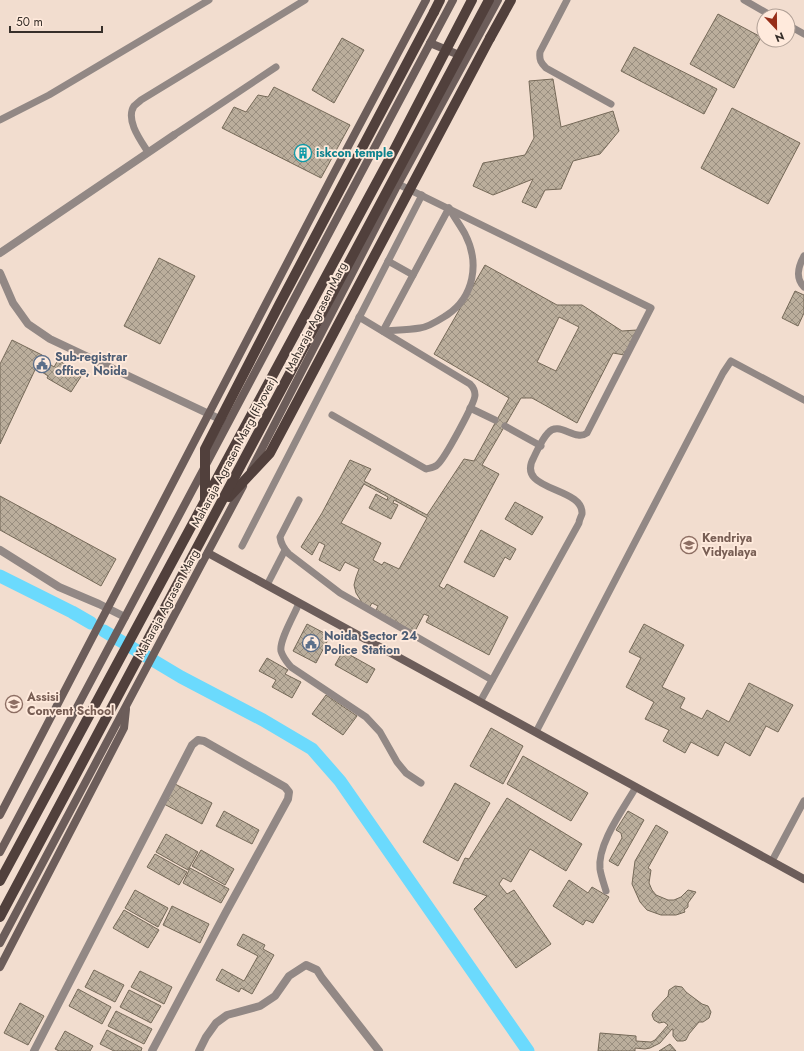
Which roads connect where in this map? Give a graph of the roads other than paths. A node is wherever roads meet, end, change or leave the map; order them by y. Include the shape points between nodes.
1 (210, 0) edge
2 (305, 0) edge
3 (426, 0) edge
4 (440, 0) edge
5 (453, 0) edge
6 (472, 0) edge
7 (489, 0) edge
8 (498, 0) edge
9 (511, 0) edge
10 (567, 0) edge
11 (744, 0) edge
12 (758, 8) edge
13 (430, 43) junction
14 (466, 58) junction
15 (276, 67) dead end
16 (611, 104) dead end
17 (0, 120) edge
18 (174, 135) joint
19 (148, 152) junction
20 (398, 184) junction
21 (422, 195) junction
22 (449, 208) junction
23 (0, 253) edge
24 (804, 256) edge
25 (388, 261) junction
26 (0, 273) edge
27 (413, 275) junction
28 (804, 287) edge
29 (359, 317) junction
30 (383, 331) junction
31 (804, 400) edge
32 (470, 408) junction
33 (209, 414) junction
34 (332, 415) dead end
35 (495, 420) dead end
36 (228, 423) junction
37 (505, 426) dead end
38 (540, 446) junction
39 (299, 500) dead end
40 (205, 502) junction
41 (218, 508) junction
42 (242, 546) dead end
43 (0, 550) edge
44 (285, 550) junction
45 (208, 554) junction
46 (267, 585) junction
47 (300, 603) junction
48 (108, 608) junction
49 (124, 618) junction
50 (492, 680) junction
51 (480, 702) junction
52 (127, 704) junction
53 (536, 732) junction
54 (421, 783) dead end
55 (636, 787) junction
56 (804, 801) edge
57 (0, 815) edge
58 (2, 842) edge
59 (0, 852) edge
60 (772, 861) junction
61 (804, 879) edge
62 (0, 881) edge
63 (606, 891) dead end
64 (0, 917) edge
65 (0, 942) edge
66 (0, 967) edge
67 (34, 1051) edge
68 (152, 1051) edge
69 (199, 1051) edge
70 (379, 1051) edge

1 - 17 lane via 49,95
2 - 19 lane via 133,107 132,121 138,138
3 - 33 main road
4 - 40 main road, bridge via 205,449
5 - 13 main road
6 - 40 main road, Maharaja Agrasen Marg (Flyover), bridge
7 - 41 main road, Maharaja Agrasen Marg (Flyover), bridge
8 - 14 main road, Maharaja Agrasen Marg
9 - 41 main road, bridge via 270,453
10 - 16 lane via 540,52 539,59 546,68
11 - 12 lane
13 - 14 main road
13 - 36 main road
14 - 20 main road, Maharaja Agrasen Marg
15 - 18 lane
18 - 19 street
19 - 23 street
20 - 21 lane
20 - 45 main road, Maharaja Agrasen Marg
21 - 22 lane
21 - 25 lane
22 - 27 lane
22 - 30 lane via 472,253 474,272 464,298 453,311 421,328
22 - 38 lane via 652,308 587,433 578,436 554,429 548,432
24 - 28 lane via 797,274
25 - 27 lane
25 - 29 lane
26 - 33 street via 14,303 28,324 50,339
27 - 30 lane
29 - 30 lane
29 - 42 lane
30 - 32 lane via 470,384 475,395
31 - 53 lane via 731,361
32 - 34 lane via 438,465 426,469
32 - 35 lane
33 - 36 street
33 - 48 main road
36 - 49 main road
37 - 38 lane
38 - 50 lane via 531,462 532,476 574,499 582,513 579,523
39 - 44 lane via 280,537
40 - 62 main road, Maharaja Agrasen Marg (Flyover), bridge
41 - 64 main road, Maharaja Agrasen Marg (Flyover), bridge
43 - 48 street via 59,587
44 - 46 lane
44 - 50 lane via 340,593
45 - 46 main road
45 - 52 main road, Maharaja Agrasen Marg
46 - 47 main road
47 - 51 main road
47 - 54 lane via 283,640 281,650 285,660 291,667 366,717 380,732 406,774
48 - 49 street
48 - 57 main road
49 - 58 main road
50 - 51 lane
51 - 53 main road
52 - 65 main road, Maharaja Agrasen Marg
52 - 66 main road via 124,728
53 - 55 main road
55 - 60 main road
55 - 63 lane via 601,852 600,869
56 - 60 lane
58 - 59 main road
60 - 61 main road
67 - 68 street via 192,745 198,740 204,740 286,787 289,792 288,799
69 - 70 street via 216,1023 227,1015 260,1006 275,996 290,976 306,965 317,970

